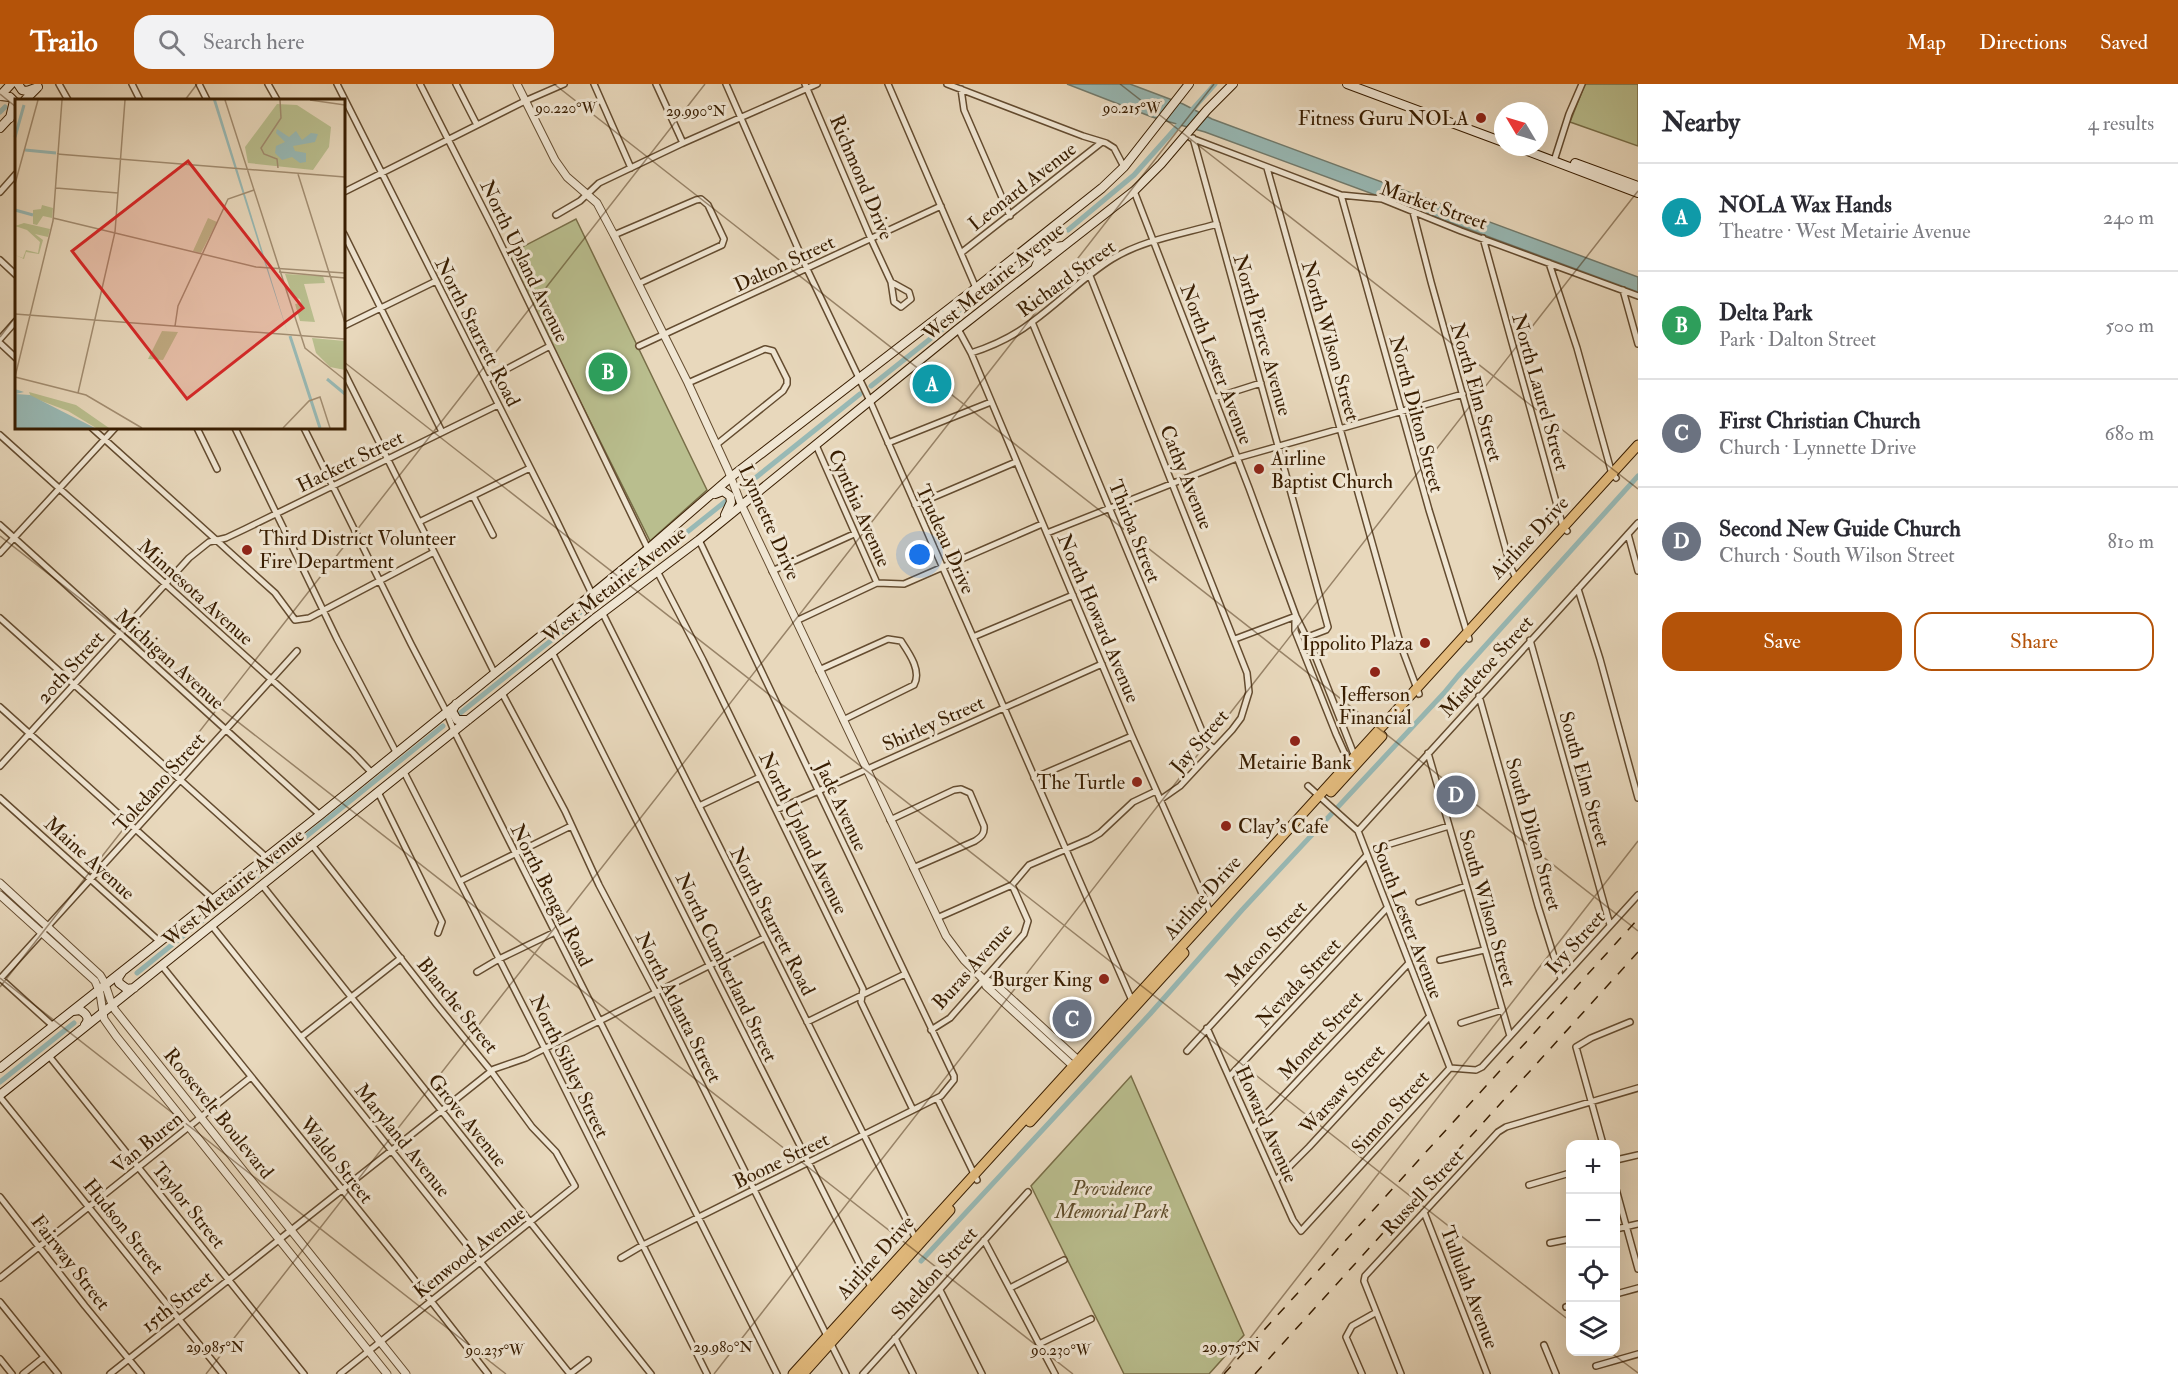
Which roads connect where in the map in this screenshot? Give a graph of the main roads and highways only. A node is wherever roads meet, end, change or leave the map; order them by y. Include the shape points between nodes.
1 (11, 84) edge
2 (18, 84) edge
3 (1347, 84) edge
4 (1362, 84) edge
5 (39, 85) edge
6 (1231, 86) edge
7 (1186, 87) edge
8 (0, 96) edge
9 (27, 99) edge
10 (15, 111) edge
11 (10, 118) junction
12 (0, 128) edge
13 (1494, 134) edge
14 (1494, 139) edge
15 (1546, 156) edge
16 (1548, 156) edge
17 (1555, 159) junction
18 (1638, 186) edge
19 (1638, 193) edge
20 (1057, 224) junction
21 (1064, 245) junction
22 (1023, 251) junction
23 (1033, 270) junction
24 (1638, 445) edge
25 (1638, 454) edge
26 (1614, 476) junction
27 (706, 499) junction
28 (716, 525) junction
29 (1565, 529) junction
30 (1467, 636) junction
31 (459, 701) junction
32 (468, 720) junction
33 (122, 971) junction
34 (134, 988) junction
35 (69, 1013) junction
36 (80, 1031) junction
37 (0, 1068) edge
38 (0, 1096) edge
39 (829, 1341) junction
40 (794, 1374) edge
41 (803, 1374) edge

1 - 8 main road
2 - 5 main road via 27,91
3 - 14 main road
4 - 13 main road
5 - 9 main road
6 - 21 main road, West Metairie Avenue via 1134,191
7 - 20 main road, West Metairie Avenue via 1124,166
8 - 11 main road via 14,101
10 - 11 main road
11 - 12 main road
15 - 17 main road
16 - 17 main road
17 - 18 main road
17 - 19 main road
20 - 21 main road via 1048,240 1056,247
20 - 22 main road, West Metairie Avenue
21 - 23 main road, West Metairie Avenue
22 - 23 main road via 1034,248 1038,252 1039,262
22 - 27 main road, West Metairie Avenue
23 - 28 main road, West Metairie Avenue
24 - 26 highway, Airline Drive
25 - 26 highway, Airline Drive
26 - 29 highway, Airline Drive
27 - 28 main road via 723,490 730,495 728,511
27 - 31 main road, West Metairie Avenue
28 - 32 main road, West Metairie Avenue
29 - 30 highway, Airline Drive
29 - 30 highway, Airline Drive via 1516,578
30 - 39 highway, Airline Drive via 1324,800 1212,916
31 - 32 main road via 453,716
31 - 33 main road, West Metairie Avenue
32 - 34 main road, West Metairie Avenue
33 - 34 main road via 118,983 127,989
33 - 35 main road, West Metairie Avenue
34 - 36 main road, West Metairie Avenue
35 - 36 main road via 80,1010 87,1015
35 - 37 main road, West Metairie Avenue
36 - 38 main road, West Metairie Avenue
39 - 40 highway, Airline Drive
39 - 41 highway, Airline Drive

